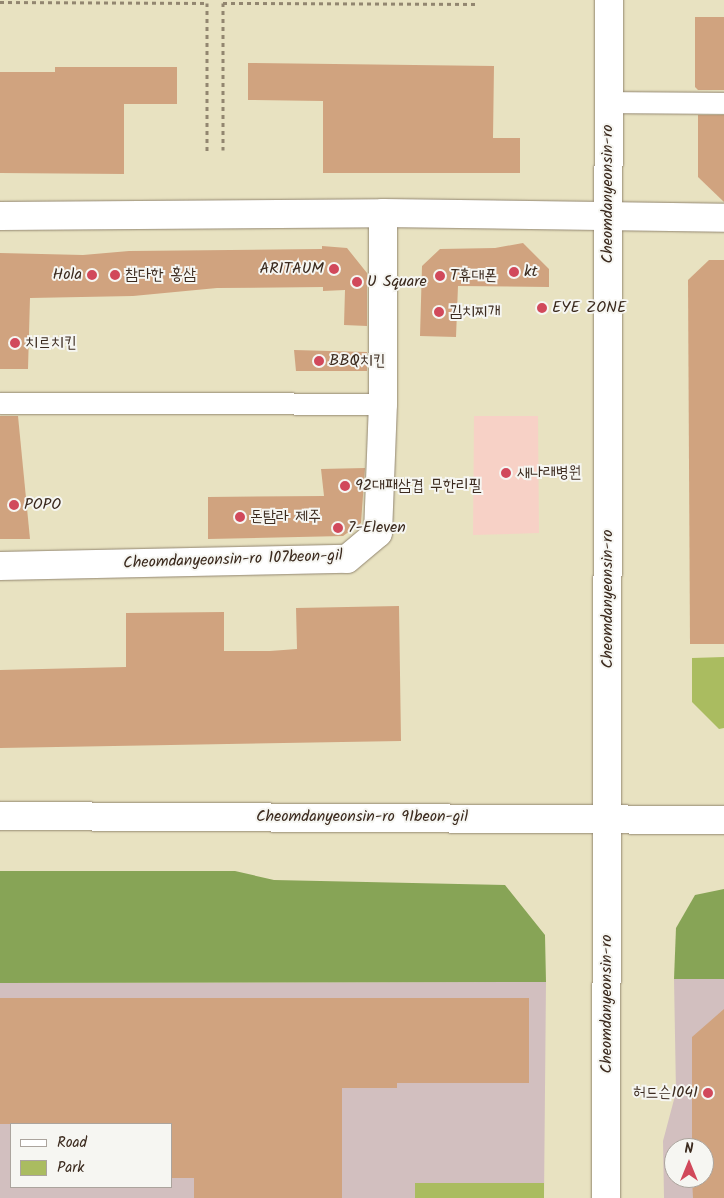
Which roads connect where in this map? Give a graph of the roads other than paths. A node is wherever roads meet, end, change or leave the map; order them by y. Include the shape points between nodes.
1 (609, 0) edge
2 (608, 102) junction
3 (724, 102) edge
4 (383, 213) junction
5 (0, 216) edge
6 (608, 216) junction
7 (724, 218) edge
8 (0, 403) edge
9 (383, 404) junction
10 (0, 566) edge
11 (0, 816) edge
12 (608, 817) junction
13 (724, 820) edge
14 (606, 1198) edge

1 - 2 street, Cheomdanyeonsin-ro
2 - 3 street
2 - 6 street, Cheomdanyeonsin-ro
4 - 5 street
4 - 6 street
4 - 9 street, Cheomdanyeonsin-ro 107beon-gil
6 - 7 street
6 - 12 street, Cheomdanyeonsin-ro
8 - 9 street
9 - 10 street, Cheomdanyeonsin-ro 107beon-gil via 378,533 347,559
11 - 12 street, Cheomdanyeonsin-ro 91beon-gil
12 - 13 street, Cheomdanyeonsin-ro 91beon-gil
12 - 14 street, Cheomdanyeonsin-ro

